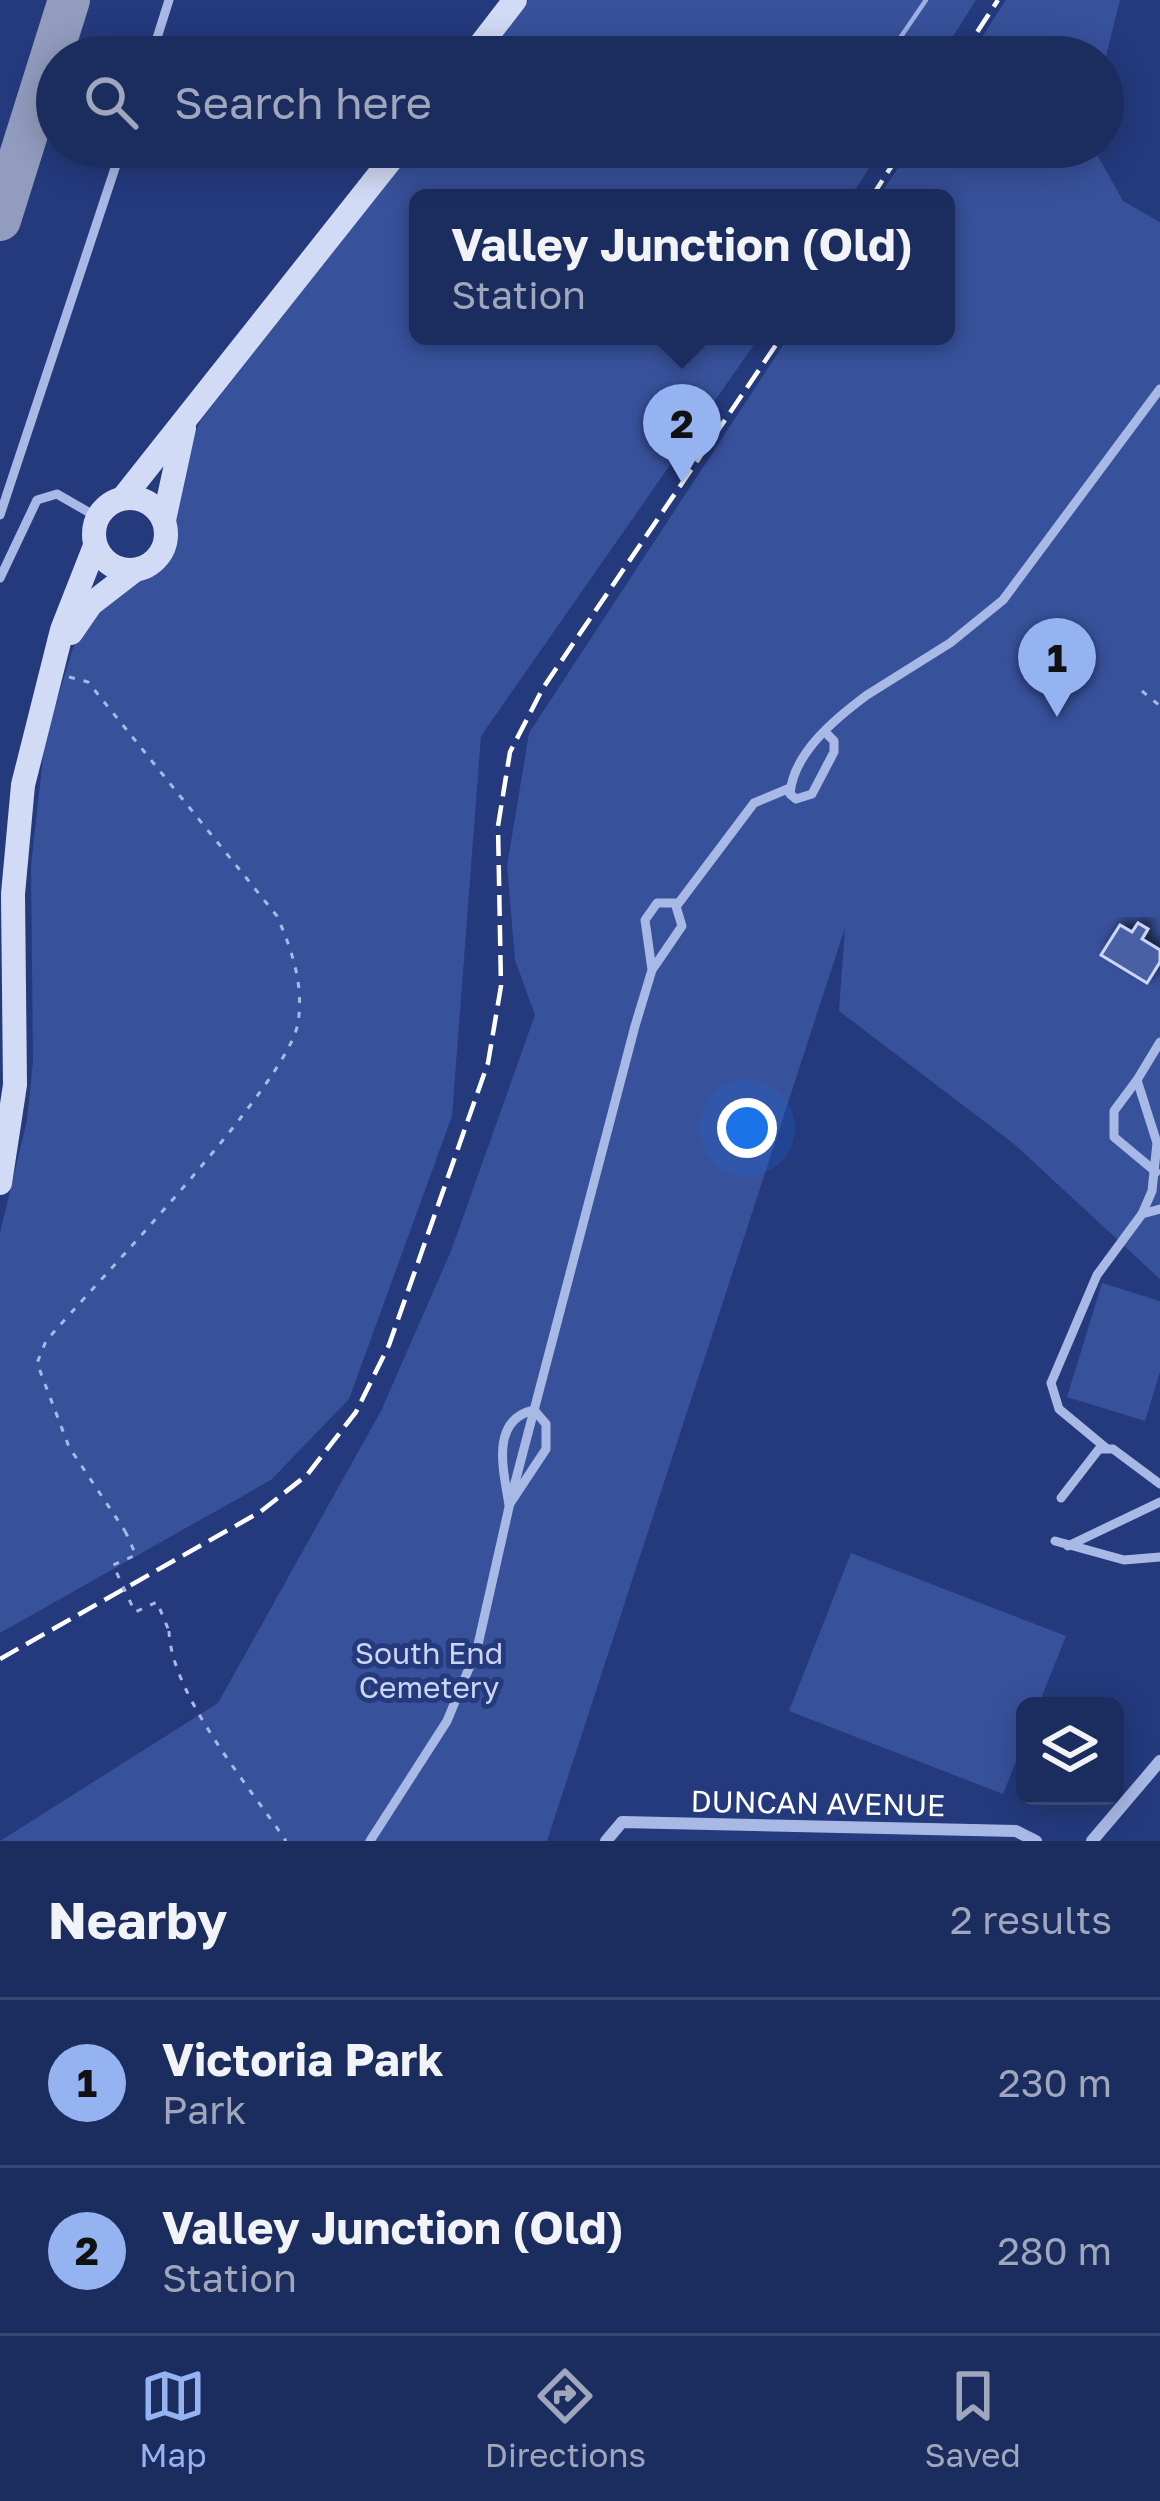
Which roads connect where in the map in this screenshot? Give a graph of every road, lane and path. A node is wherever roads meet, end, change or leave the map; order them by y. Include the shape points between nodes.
1 (170, 0) edge
2 (515, 0) edge
3 (159, 36) edge
4 (487, 36) edge
5 (115, 168) edge
6 (384, 168) edge
7 (1160, 389) edge
8 (187, 420) junction
9 (123, 498) junction
10 (0, 515) edge
11 (98, 517) junction
12 (164, 520) junction
13 (95, 547) junction
14 (135, 570) junction
15 (0, 578) edge
16 (50, 672) junction
17 (1142, 691) dead end
18 (1160, 706) edge
19 (825, 732) junction
20 (790, 790) junction
21 (678, 904) junction
22 (652, 970) junction
23 (1160, 1042) edge
24 (1137, 1080) junction
25 (1158, 1174) edge
26 (0, 1183) edge
27 (1160, 1209) edge
28 (1142, 1214) junction
29 (534, 1410) junction
30 (1106, 1448) junction
31 (1160, 1484) edge
32 (1060, 1498) dead end
33 (1160, 1502) edge
34 (509, 1504) junction
35 (1055, 1541) dead end
36 (1067, 1546) junction
37 (1160, 1557) edge
38 (1160, 1761) edge
39 (286, 1841) edge
40 (370, 1841) edge
41 (606, 1841) edge
42 (1036, 1841) edge
43 (1092, 1841) edge

1 - 3 lane
2 - 4 street
5 - 10 lane
6 - 8 street
7 - 19 lane via 1003,600
8 - 9 street
8 - 12 street
9 - 11 street
9 - 12 street via 143,500
11 - 13 street
11 - 15 lane via 57,494 37,500
12 - 14 street via 162,552
13 - 14 street via 111,566
13 - 16 street
14 - 16 street via 92,604
16 - 26 street via 16,846 15,1085
16 - 39 path, bridge via 88,682 277,916 295,957 298,1026 261,1091 46,1341 37,1363 69,1447 136,1555 112,1565 135,1612 157,1602 195,1705
17 - 18 path
19 - 20 lane
19 - 20 lane via 835,745 817,786 800,800
20 - 21 lane via 754,803
21 - 22 lane via 681,931
21 - 22 lane via 657,903 644,920
22 - 29 lane
23 - 24 lane
24 - 25 lane
24 - 25 lane via 1118,1103 1114,1137
25 - 28 lane
27 - 28 lane
28 - 30 lane via 1096,1274 1051,1383 1059,1409
29 - 34 lane
29 - 34 lane via 546,1424 545,1449
29 - 34 lane via 516,1416 503,1437
30 - 31 lane
30 - 32 lane via 1094,1452
33 - 36 lane
34 - 40 lane via 462,1690
35 - 36 lane
36 - 37 lane via 1124,1560
38 - 43 street
41 - 42 street, DUNCAN AVENUE via 622,1822 1016,1831

